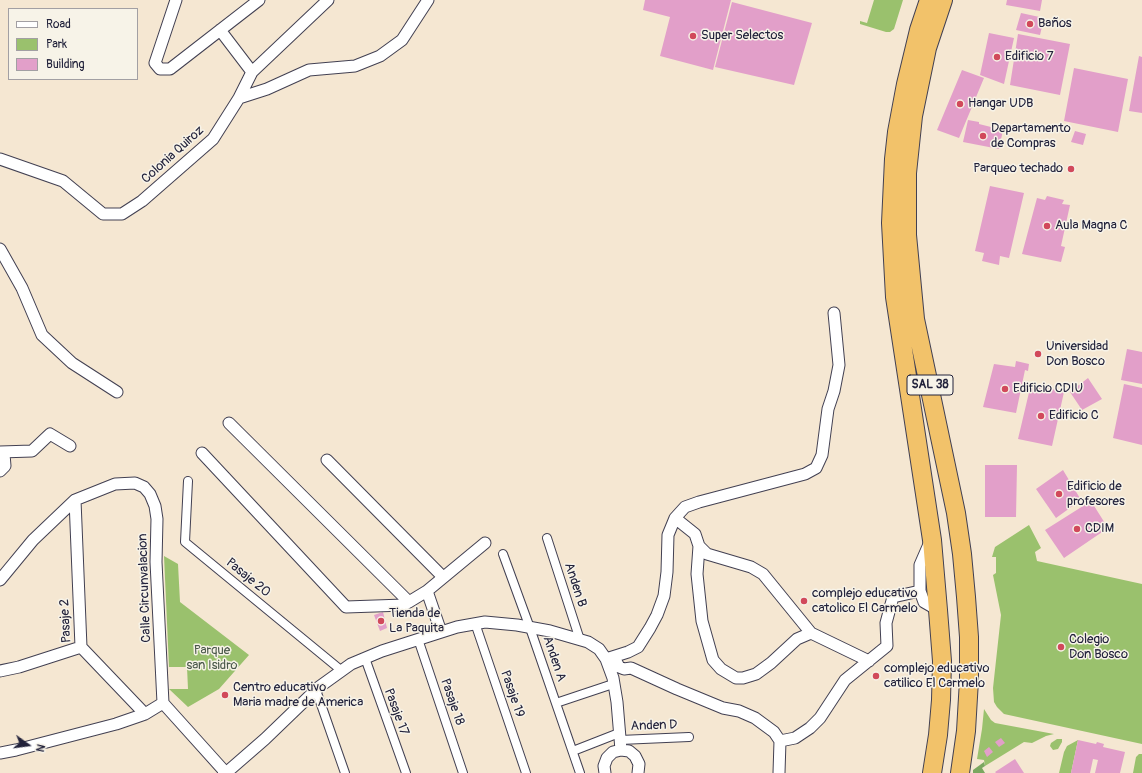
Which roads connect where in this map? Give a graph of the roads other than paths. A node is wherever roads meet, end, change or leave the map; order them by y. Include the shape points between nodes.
1 (176, 0) edge
2 (259, 0) edge
3 (328, 0) edge
4 (428, 0) edge
5 (930, 0) edge
6 (943, 0) edge
7 (220, 30) junction
8 (252, 72) junction
9 (239, 98) junction
10 (0, 159) edge
11 (0, 249) edge
12 (834, 313) dead end
13 (117, 392) dead end
14 (230, 423) dead end
15 (70, 446) dead end
16 (0, 452) edge
17 (202, 454) dead end
18 (327, 460) dead end
19 (0, 471) edge
20 (188, 481) dead end
21 (75, 500) junction
22 (675, 518) junction
23 (546, 538) dead end
24 (932, 540) junction
25 (485, 543) dead end
26 (699, 546) junction
27 (502, 554) dead end
28 (443, 577) junction
29 (0, 580) edge
30 (427, 591) junction
31 (920, 591) junction
32 (410, 602) junction
33 (938, 610) junction
34 (475, 623) junction
35 (530, 628) junction
36 (441, 632) junction
37 (811, 634) junction
38 (418, 639) junction
39 (580, 640) junction
40 (81, 647) junction
41 (365, 658) junction
42 (610, 658) junction
43 (869, 661) junction
44 (0, 671) edge
45 (342, 671) junction
46 (613, 684) junction
47 (316, 690) junction
48 (163, 703) junction
49 (556, 703) junction
50 (145, 714) junction
51 (689, 737) dead end
52 (780, 740) junction
53 (620, 741) junction
54 (573, 751) junction
55 (0, 753) edge
56 (226, 773) edge
57 (345, 773) edge
58 (406, 773) edge
59 (463, 773) edge
60 (526, 773) edge
61 (580, 773) edge
62 (605, 773) edge
63 (638, 773) edge
64 (779, 773) edge
65 (932, 773) edge
66 (960, 773) edge

1 - 7 street via 155,63 160,69 170,69
2 - 7 street
3 - 8 street, Colonia Quiroz
4 - 9 street via 402,40 380,56 355,66 309,70 267,89
5 - 24 highway, SAL 38 via 919,30 897,132 891,223 895,297
6 - 66 highway, SAL 38 via 928,48 912,116 907,174 907,235 915,319 956,513 962,554 970,680
7 - 8 street
8 - 9 street, Colonia Quiroz
9 - 10 street, Colonia Quiroz via 213,139 142,201 122,214 103,214 63,180
11 - 13 street via 22,288 42,335 72,364
12 - 22 street via 839,365 828,410 822,455 816,468 805,474 698,502 685,508
14 - 32 street
15 - 16 street via 50,434 32,451
16 - 19 street via 4,454 5,466
17 - 32 street via 346,607 404,605
18 - 28 street
20 - 45 street, Pasaje 20 via 185,542
21 - 29 street, Calle Circunvalacion via 33,540
21 - 40 street, Pasaje 2
21 - 48 street, Calle Circunvalacion via 115,484 135,483 144,486 150,494 157,519 156,562
22 - 26 street via 695,534
22 - 42 street via 668,535 664,596 657,615 638,647
23 - 39 street, Anden B
24 - 31 street via 920,565
24 - 33 highway, SAL 38
25 - 28 street
26 - 37 street via 707,554 751,567 763,574
26 - 37 street via 697,574 702,621 713,660 721,669 736,678 756,674 797,639
27 - 35 street, Anden A
28 - 30 street
30 - 32 street
30 - 36 street
31 - 33 street via 924,602
31 - 43 street via 893,597 886,623 887,646
33 - 65 highway, SAL 38 via 942,661 941,700
34 - 35 street
34 - 36 street
34 - 60 street, Pasaje 19
35 - 39 street
35 - 49 street, Anden A
36 - 38 street
37 - 43 street
38 - 41 street
38 - 59 street, Pasaje 18
39 - 42 street via 588,642
40 - 44 street
40 - 50 street, Pasaje 2
41 - 45 street
41 - 58 street, Pasaje 17
42 - 46 street
42 - 52 street via 619,667 631,668 723,708 755,718 774,732
43 - 52 street via 845,680 820,718 810,728 796,738
45 - 47 street
46 - 49 street
46 - 53 street
47 - 56 street via 266,739
47 - 57 street
48 - 50 street
48 - 56 street
49 - 54 street, Anden A
50 - 55 street via 116,724
51 - 53 street, Anden D
52 - 64 street
53 - 54 street, Anden D
53 - 62 street via 607,758
53 - 63 street via 635,756 639,764
54 - 61 street, Anden A

